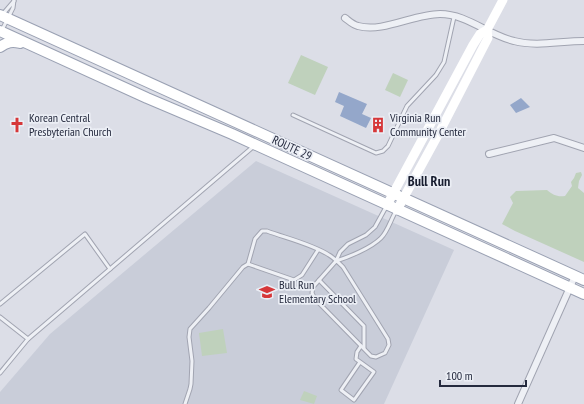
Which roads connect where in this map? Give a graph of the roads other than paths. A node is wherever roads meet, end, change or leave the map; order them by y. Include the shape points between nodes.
1 (14, 0) edge
2 (503, 0) edge
3 (455, 16) junction
4 (2, 17) edge
5 (345, 18) dead end
6 (487, 30) junction
7 (1, 32) edge
8 (584, 42) edge
9 (0, 47) edge
10 (35, 47) junction
11 (293, 115) dead end
12 (255, 145) junction
13 (584, 148) edge
14 (489, 154) dead end
15 (393, 194) junction
16 (404, 199) junction
17 (387, 205) junction
18 (397, 210) junction
19 (318, 250) junction
20 (336, 261) junction
21 (248, 264) junction
22 (110, 269) junction
23 (579, 278) edge
24 (319, 280) junction
25 (570, 287) junction
26 (584, 294) edge
27 (0, 304) edge
28 (0, 316) edge
29 (28, 339) junction
30 (363, 347) junction
31 (360, 362) junction
32 (0, 373) edge
33 (185, 404) edge
34 (518, 404) edge

1 - 4 lane
1 - 4 lane via 13,8
2 - 6 main road
3 - 5 street via 428,15 372,27 359,26
3 - 6 street
3 - 11 lane via 441,69 408,106 383,151 376,152
4 - 7 lane
4 - 15 main road, ROUTE 29
6 - 8 street via 502,38 529,44
6 - 15 main road via 480,34 473,45
6 - 16 main road via 488,38
7 - 10 main road, ROUTE 29
9 - 10 main road via 10,42
10 - 12 main road, ROUTE 29
12 - 17 main road, ROUTE 29
12 - 22 lane
13 - 14 street via 554,138
15 - 16 main road, ROUTE 29
15 - 17 main road
16 - 18 main road
16 - 23 main road, ROUTE 29
17 - 18 main road, ROUTE 29
17 - 20 lane via 375,227 348,244
18 - 20 lane via 381,237 372,245
18 - 25 main road, ROUTE 29
19 - 20 lane
19 - 21 lane via 302,275 294,280
19 - 21 lane via 262,231 255,239
20 - 24 lane
20 - 30 lane via 343,267 390,345 385,353 376,357 371,356
21 - 33 lane via 190,329 188,337 192,361 191,384
22 - 27 lane via 85,234
22 - 29 lane
23 - 25 street
24 - 30 lane via 364,326
24 - 30 lane via 313,287 314,299
25 - 26 main road, ROUTE 29
25 - 34 street
28 - 29 lane
29 - 32 lane
30 - 31 lane via 357,352 356,359
31 - 31 lane via 374,372 354,400 341,390

